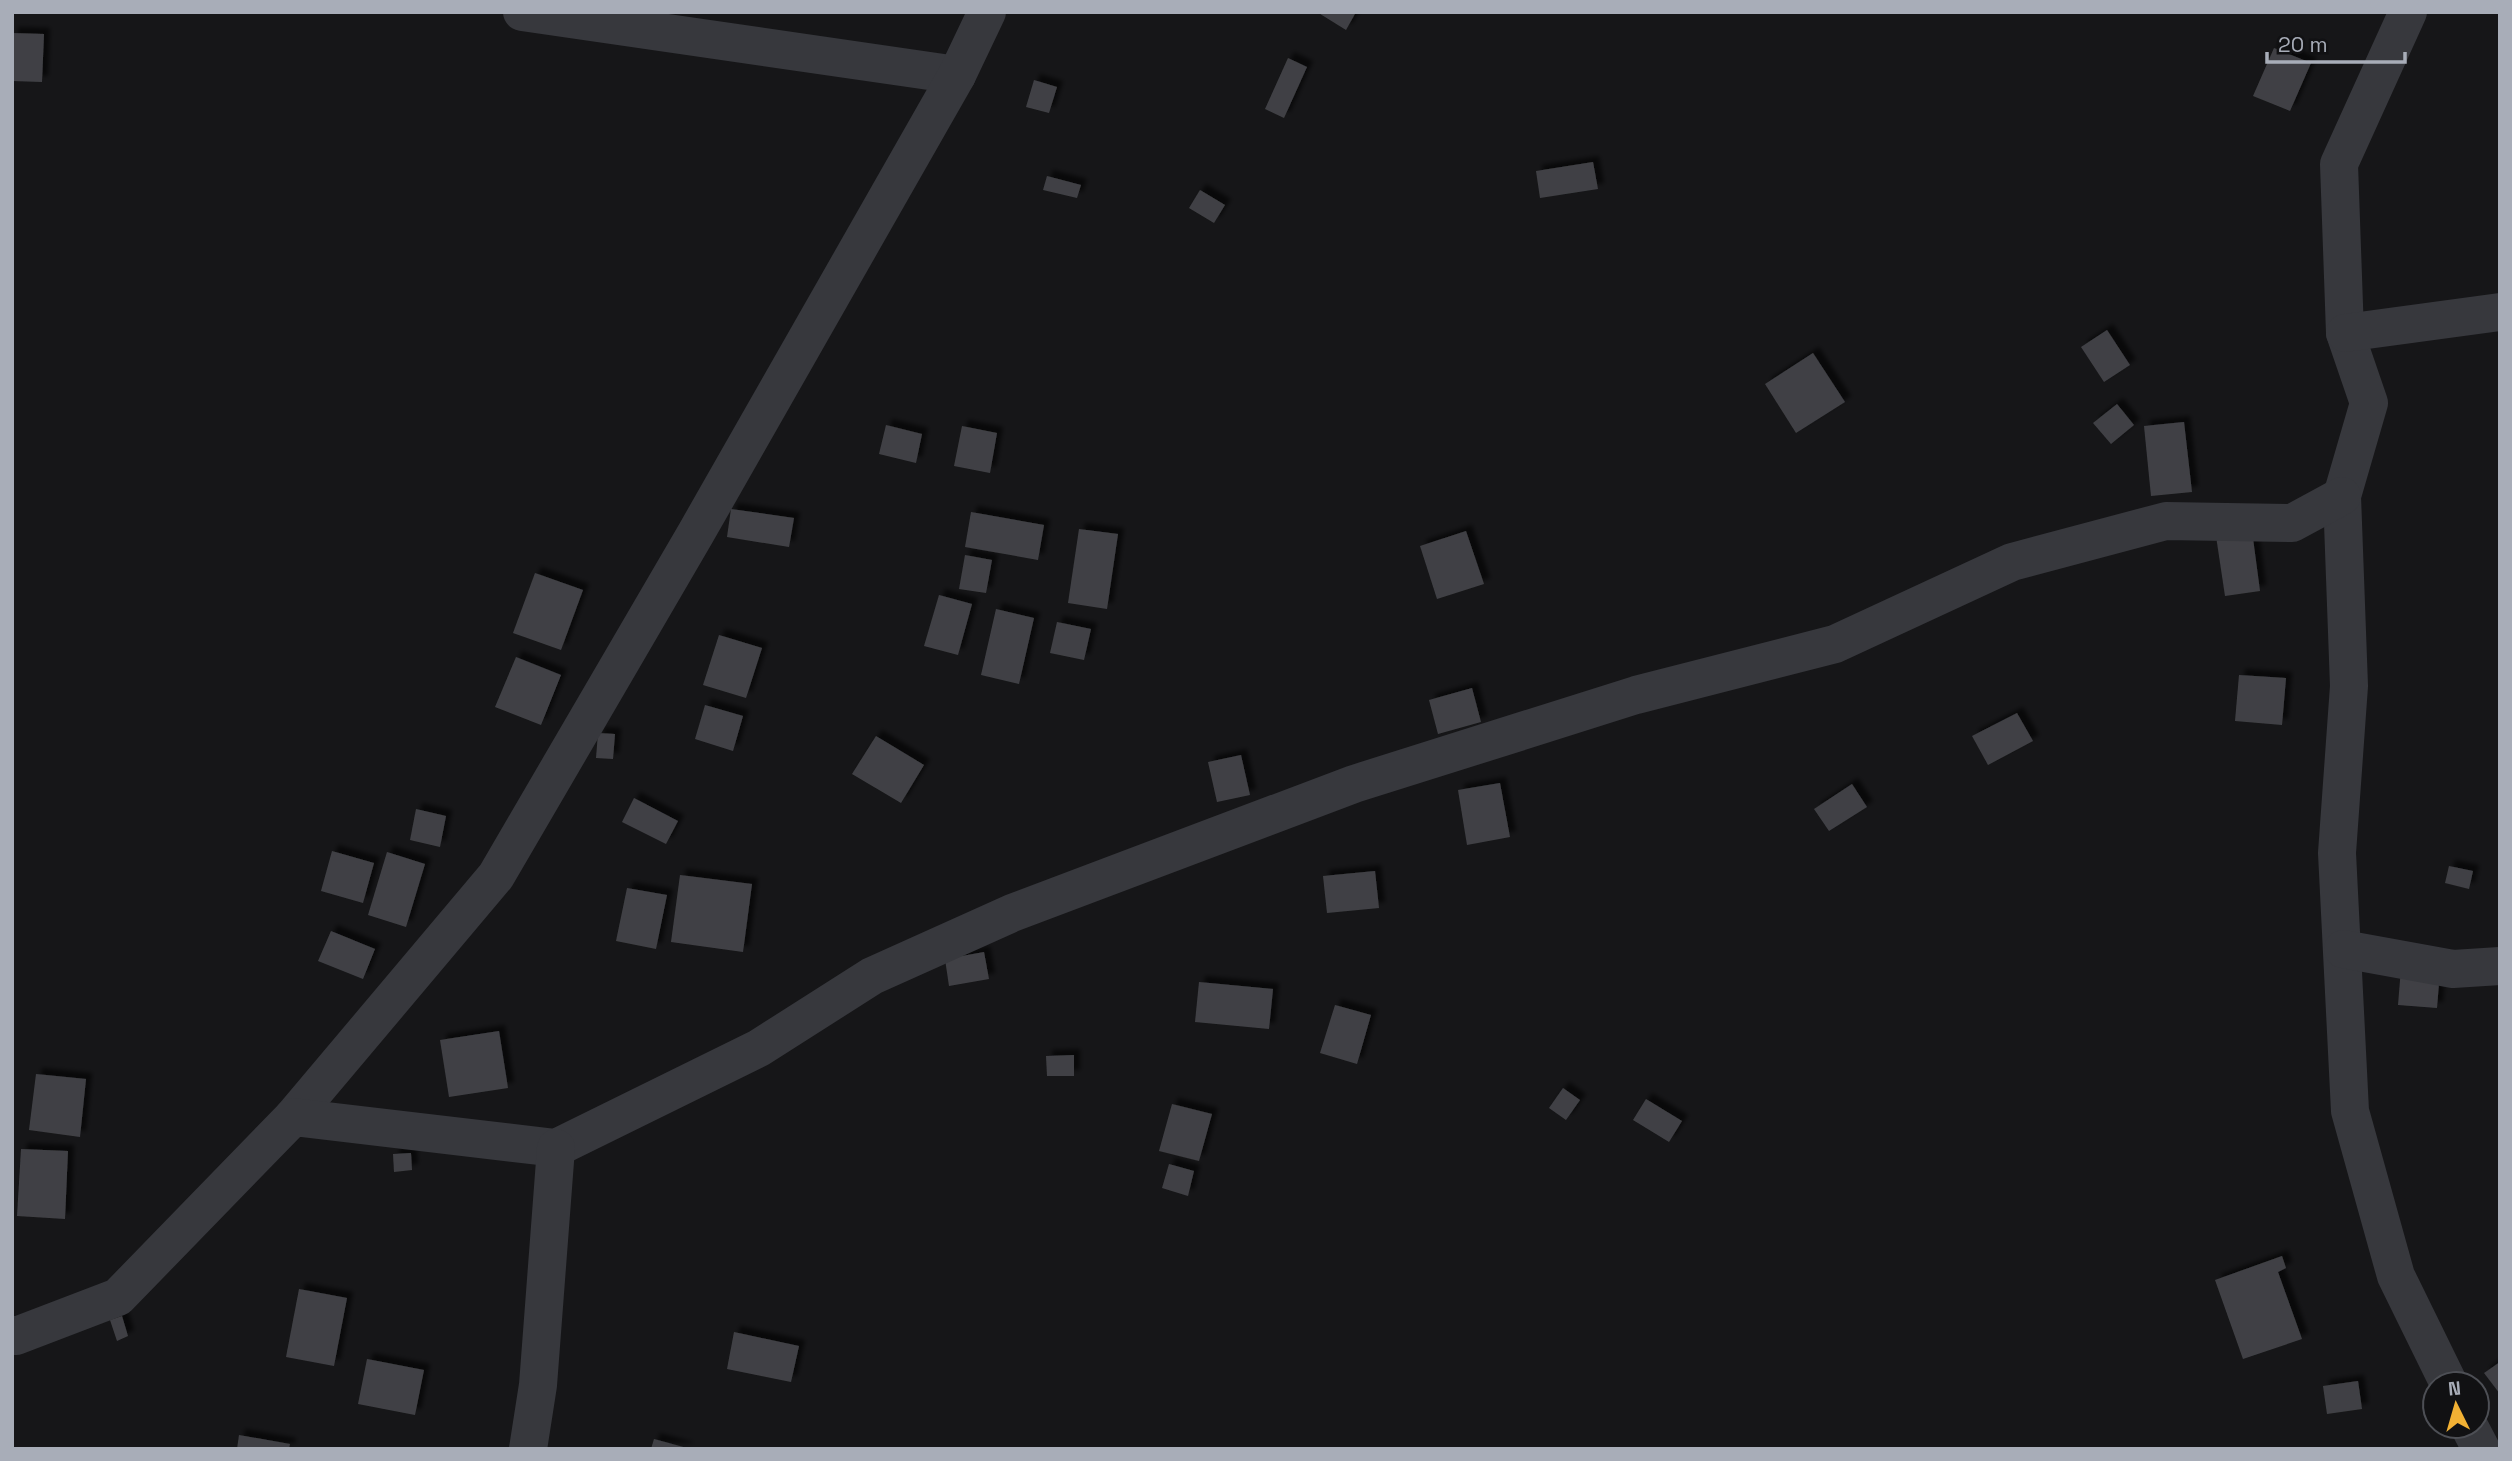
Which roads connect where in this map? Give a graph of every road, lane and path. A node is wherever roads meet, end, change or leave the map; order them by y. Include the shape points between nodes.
1 (522, 12) edge
2 (987, 12) edge
3 (2408, 12) edge
4 (957, 75) junction
5 (2500, 312) edge
6 (2344, 333) junction
7 (2342, 496) junction
8 (2343, 948) junction
9 (2500, 966) edge
10 (293, 1117) junction
11 (556, 1148) junction
12 (12, 1335) edge
13 (2442, 1370) edge
14 (528, 1449) edge

1 - 4 street
2 - 4 street
3 - 6 street via 2339,164
4 - 10 street via 496,876
5 - 6 street
6 - 7 street via 2369,403
7 - 8 street via 2349,686 2337,853
7 - 11 street via 2292,523 2166,521 2012,562 1835,644 1636,695 1354,783 1012,913 885,971 759,1048
8 - 9 street via 2454,969
8 - 13 street via 2350,1111 2396,1276
10 - 11 street
10 - 12 street via 118,1297
11 - 14 street via 538,1385

